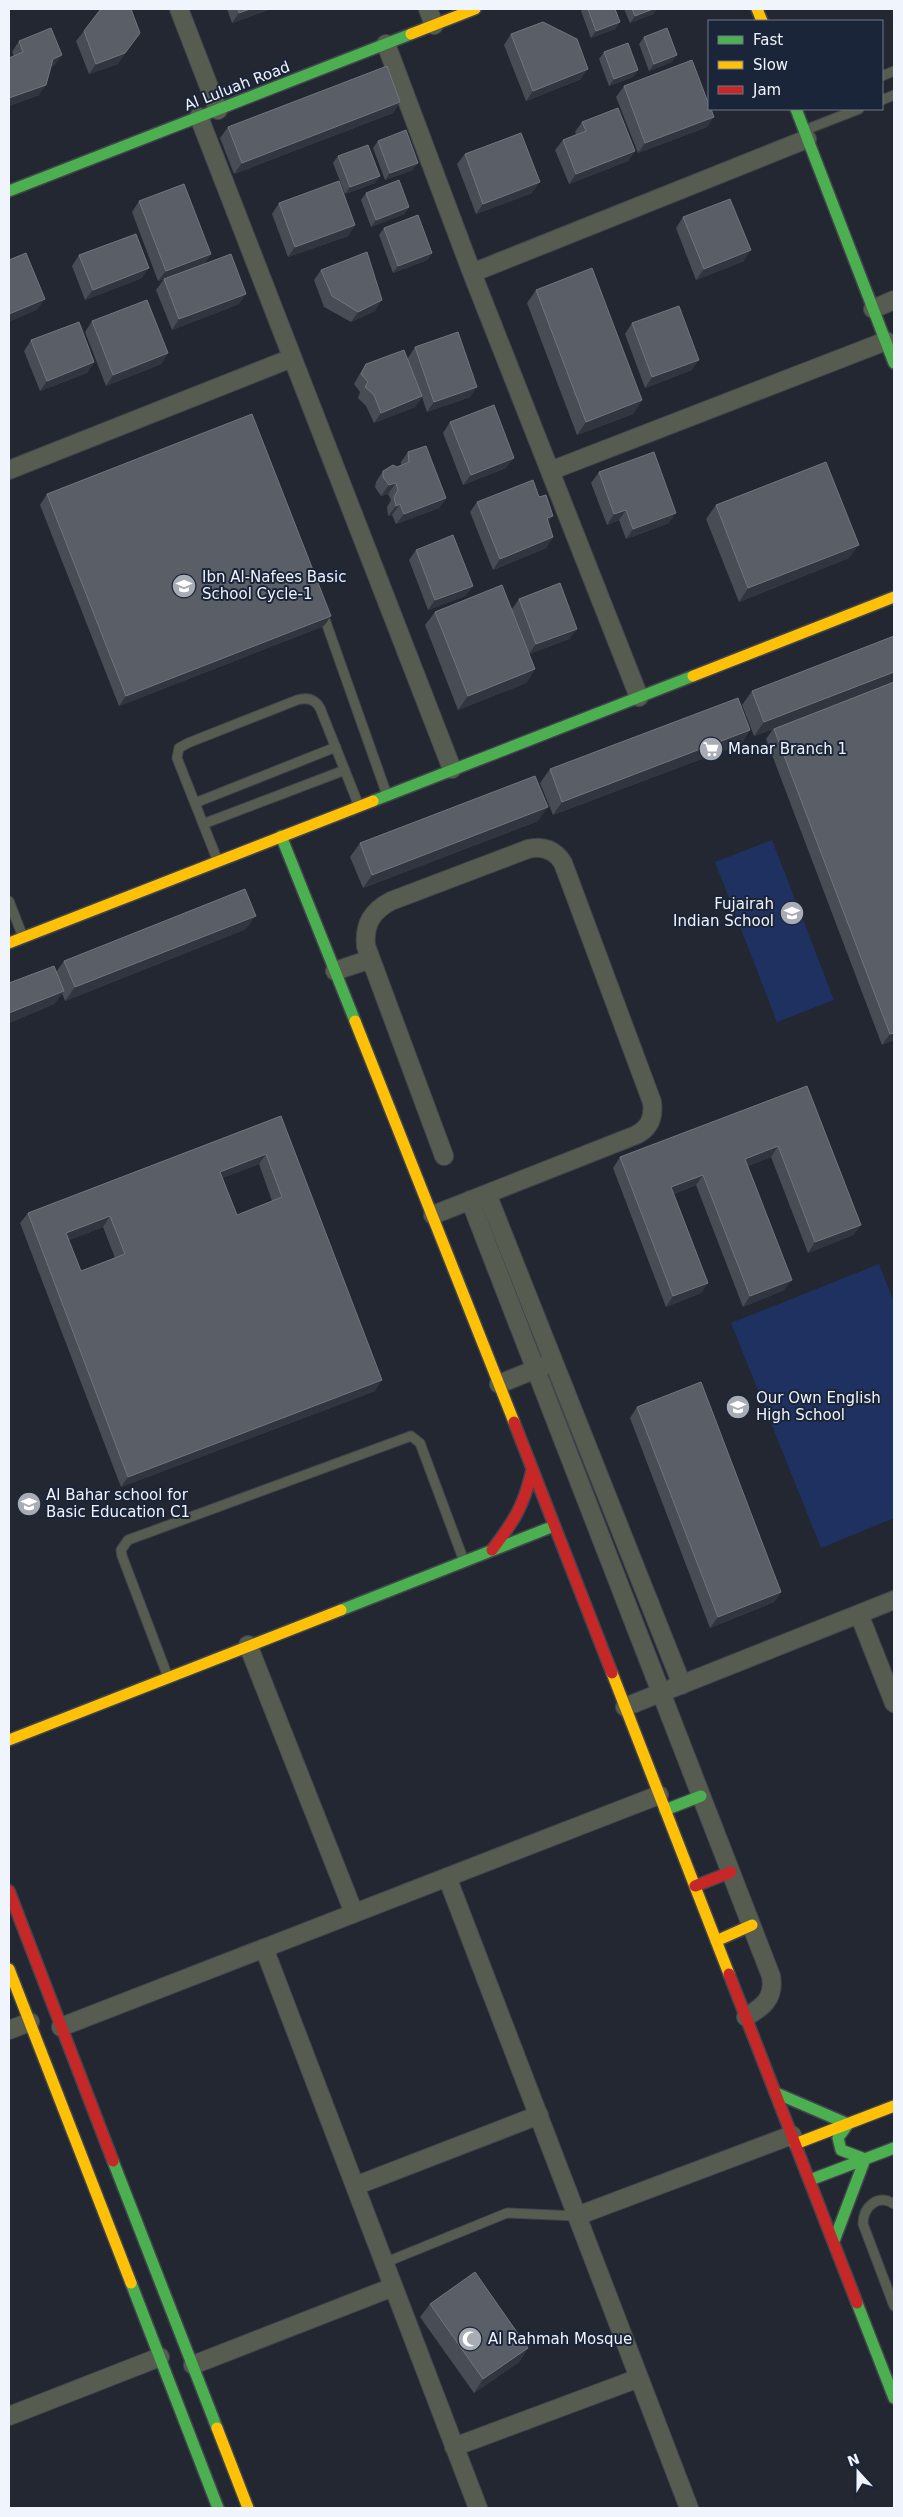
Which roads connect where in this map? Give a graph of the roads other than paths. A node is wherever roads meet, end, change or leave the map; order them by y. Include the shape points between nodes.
1 (179, 9) edge
2 (475, 9) edge
3 (431, 17) edge
4 (386, 44) junction
5 (218, 110) junction
6 (796, 110) edge
7 (857, 110) edge
8 (199, 117) junction
9 (806, 135) junction
10 (9, 191) edge
11 (472, 273) junction
12 (894, 300) edge
13 (873, 309) junction
14 (886, 341) junction
15 (292, 358) junction
16 (894, 363) edge
17 (9, 470) edge
18 (550, 471) junction
19 (894, 597) edge
20 (318, 599) edge
21 (639, 697) junction
22 (336, 747) junction
23 (345, 770) junction
24 (452, 770) junction
25 (387, 795) junction
26 (194, 803) junction
27 (359, 806) junction
28 (204, 824) junction
29 (281, 836) junction
30 (218, 861) junction
31 (9, 901) edge
32 (23, 937) junction
33 (9, 943) edge
34 (371, 959) junction
35 (335, 971) junction
36 (444, 1156) dead end
37 (487, 1194) junction
38 (470, 1200) junction
39 (433, 1215) junction
40 (553, 1362) junction
41 (535, 1369) junction
42 (499, 1384) junction
43 (532, 1470) junction
44 (554, 1526) junction
45 (534, 1547) dead end
46 (491, 1551) junction
47 (551, 1554) dead end
48 (464, 1561) junction
49 (576, 1581) junction
50 (894, 1600) edge
51 (859, 1614) junction
52 (248, 1645) junction
53 (168, 1677) junction
54 (682, 1685) junction
55 (661, 1693) junction
56 (894, 1703) edge
57 (625, 1707) junction
58 (9, 1740) edge
59 (701, 1796) junction
60 (662, 1803) junction
61 (731, 1872) junction
62 (447, 1877) junction
63 (695, 1886) junction
64 (9, 1891) edge
65 (354, 1913) junction
66 (752, 1925) junction
67 (716, 1941) junction
68 (264, 1948) junction
69 (9, 1969) edge
70 (746, 2017) junction
71 (30, 2022) junction
72 (61, 2027) junction
73 (9, 2030) edge
74 (776, 2093) junction
75 (894, 2106) edge
76 (539, 2115) junction
77 (848, 2124) junction
78 (794, 2140) junction
79 (894, 2148) edge
80 (865, 2159) junction
81 (810, 2180) junction
82 (355, 2186) junction
83 (894, 2204) edge
84 (577, 2216) junction
85 (834, 2241) junction
86 (384, 2263) junction
87 (393, 2286) junction
88 (894, 2306) edge
89 (160, 2357) junction
90 (193, 2365) junction
91 (639, 2378) junction
92 (893, 2393) edge
93 (9, 2416) edge
94 (454, 2447) junction
95 (218, 2508) edge
96 (248, 2508) edge
97 (478, 2508) edge
98 (689, 2508) edge

1 - 5 street
2 - 3 street, Al Luluah Road
3 - 4 street, Al Luluah Road
4 - 5 street, Al Luluah Road
4 - 11 street
5 - 8 street, Al Luluah Road
6 - 9 street
7 - 9 lane
8 - 10 street, Al Luluah Road
8 - 15 street
9 - 11 street
9 - 13 street
11 - 18 street
12 - 13 street
13 - 14 street
14 - 16 street
14 - 18 street
15 - 17 street
15 - 24 street
18 - 21 street
19 - 21 street
20 - 25 lane
21 - 24 street
22 - 23 lane
22 - 26 lane
22 - 26 lane via 320,708 308,698 188,742 179,748 177,758
23 - 27 lane
23 - 28 lane
24 - 25 street
25 - 27 street
26 - 28 lane
27 - 29 street
28 - 30 lane
29 - 30 street
29 - 35 street
30 - 32 street
31 - 32 lane
32 - 33 street
34 - 35 street
34 - 36 street
34 - 37 street via 366,946 368,924 373,914 391,901 535,847 548,849 563,863 652,1102 652,1116 647,1127 636,1135
35 - 39 street
37 - 38 street
37 - 40 street
38 - 39 street
38 - 41 street
39 - 42 street
40 - 41 street
40 - 54 street
41 - 42 street
41 - 55 street
42 - 43 street
43 - 44 street
43 - 46 street via 527,1494 516,1519
44 - 46 street
44 - 49 street
45 - 46 street
46 - 48 street
47 - 49 street via 560,1558
48 - 52 street
48 - 53 lane via 420,1443 411,1436 128,1540 121,1550 122,1556
49 - 57 street
50 - 51 street
51 - 54 street
51 - 56 street
52 - 53 street
52 - 65 street
53 - 58 street
54 - 55 street
55 - 57 street
55 - 59 street
57 - 60 street
59 - 60 street
59 - 61 street
60 - 62 street
60 - 63 street
61 - 63 street
61 - 66 street
62 - 65 street
62 - 76 street
63 - 67 street
64 - 72 street
65 - 68 street
66 - 67 street
66 - 70 street via 773,1985 767,2002
67 - 70 street
68 - 72 street
68 - 82 street
69 - 71 street
70 - 74 street
71 - 73 street
71 - 89 street
72 - 90 street
74 - 77 street
74 - 78 street
75 - 77 street
76 - 82 street
76 - 84 street
77 - 78 street
77 - 80 street via 838,2138 841,2150
78 - 81 street
78 - 84 street
79 - 80 street
80 - 81 street
80 - 85 street
81 - 85 street
82 - 86 street
83 - 88 lane via 876,2201 870,2204 863,2216 863,2224
84 - 86 lane via 507,2213
84 - 91 street
85 - 92 street
86 - 87 street
87 - 90 street
87 - 94 street
89 - 93 street
89 - 95 street
90 - 96 street
91 - 94 street
91 - 98 street
94 - 97 street

